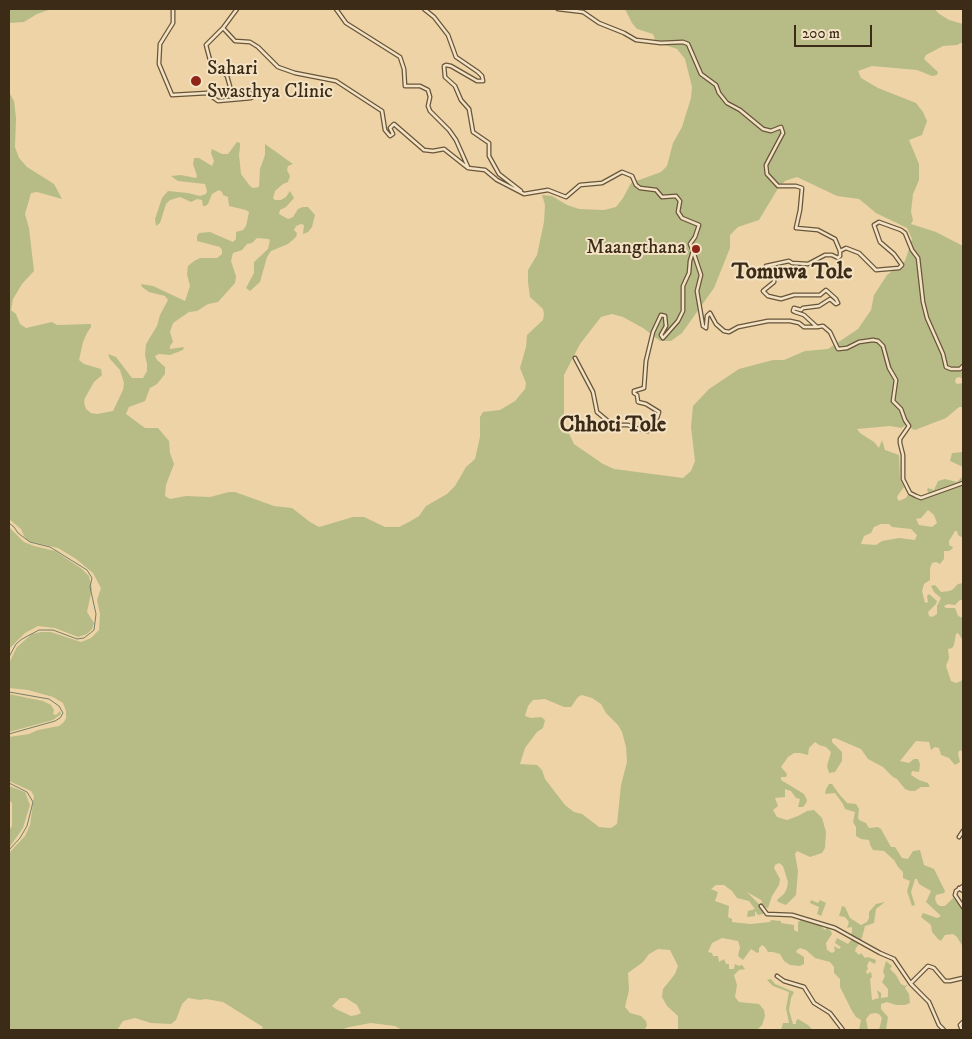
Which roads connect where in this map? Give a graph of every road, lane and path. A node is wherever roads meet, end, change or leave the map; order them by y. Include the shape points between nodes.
1 (173, 9) edge
2 (237, 9) edge
3 (336, 9) edge
4 (424, 9) edge
5 (558, 9) edge
6 (223, 28) junction
7 (468, 168) junction
8 (524, 194) junction
9 (693, 250) junction
10 (840, 251) junction
11 (817, 327) junction
12 (576, 358) dead end
13 (963, 366) edge
14 (963, 483) edge
15 (963, 831) edge
16 (959, 837) dead end
17 (963, 886) edge
18 (959, 888) junction
19 (963, 891) edge
20 (761, 906) dead end
21 (963, 907) edge
22 (777, 976) dead end
23 (963, 978) edge
24 (911, 983) junction
25 (963, 1022) edge
26 (843, 1030) edge
27 (944, 1030) edge
28 (962, 1030) edge

1 - 6 street via 173,23 160,44 159,64 172,95 207,93 218,101 254,96 231,90 227,76 210,60 206,45
2 - 6 street
3 - 7 street via 346,23 400,57 405,86 420,86 428,90 430,111 456,140
4 - 8 street via 448,35 456,57 482,76 483,81 477,81 451,66 444,66 445,77 455,86 469,109 473,132 489,142 489,156 499,174
5 - 10 street via 583,12 636,40 688,44 701,74 716,85 727,103 763,129 771,131 782,127 783,134 766,164 767,174 778,186 802,188 796,228 818,230 835,239
6 - 7 street via 235,41 250,42 258,47 278,67 336,81 382,112 385,130 390,136 393,134 390,128 394,124 424,150 444,149
7 - 8 street via 485,170
8 - 9 street via 548,190 566,197 580,185 602,183 622,172 632,176 640,188 656,190 662,197 676,196 680,201 678,212 682,218 699,225 690,244
9 - 11 street via 700,274 698,291 703,326 706,328 710,313 716,324 729,332 768,321
9 - 12 street via 683,286 683,311 663,338 661,335 666,326 661,315 646,360 644,388 634,391 638,402 659,412 651,429 628,425 615,427 597,412 593,392
10 - 11 street via 838,258 825,255 808,264 788,261 766,266 775,274 774,282 763,291 768,296 780,299 794,295 820,295 826,290 836,299 836,304 830,299 819,306 801,310 794,308 793,311 804,315
10 - 13 street via 846,248 859,253 876,270 899,268 902,265 880,242 874,225 884,223 905,233 918,258 927,318 946,367 960,369
11 - 14 street via 824,326 830,332 838,349 873,340 883,346 896,381 893,401 909,426 900,443 904,481 910,492 922,498
15 - 16 street
17 - 18 street
18 - 19 street
18 - 21 street via 956,898
20 - 24 street via 767,914 792,915 835,928 894,959
22 - 26 street via 804,986 814,1003 830,1013
23 - 24 street via 945,981 928,966
24 - 27 street via 929,1002
25 - 28 street via 960,1025

